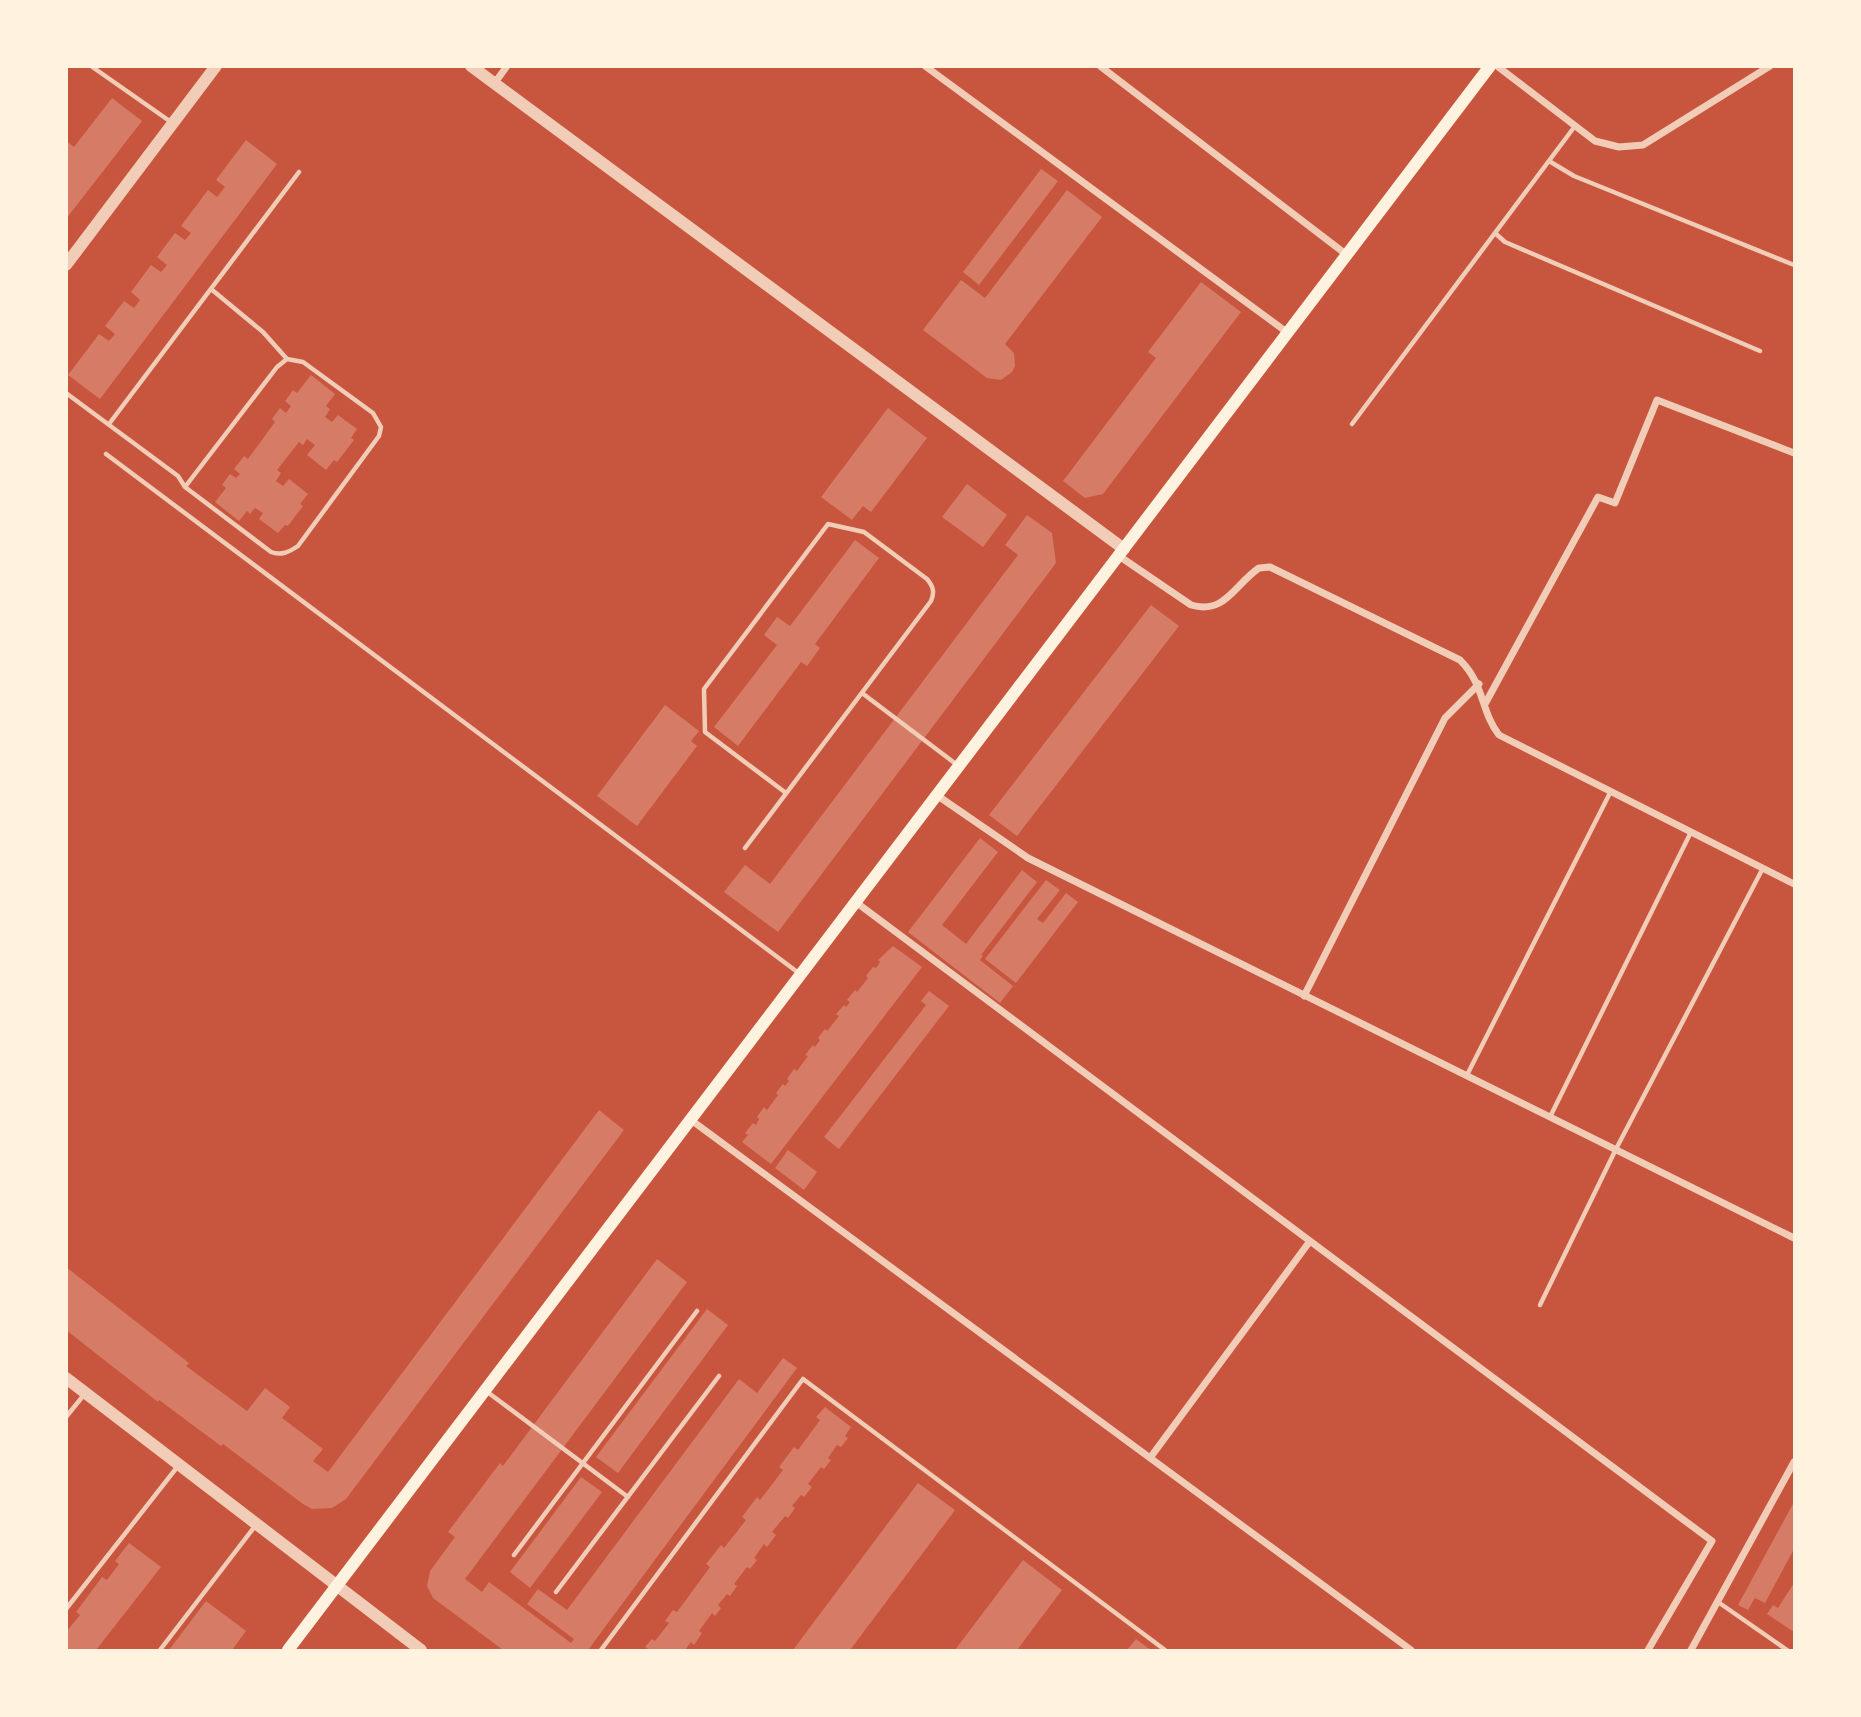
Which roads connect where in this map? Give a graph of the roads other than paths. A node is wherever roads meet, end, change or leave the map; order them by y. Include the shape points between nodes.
1 (91, 66) edge
2 (216, 66) edge
3 (471, 66) edge
4 (507, 66) edge
5 (925, 66) edge
6 (1100, 66) edge
7 (1490, 66) edge
8 (1497, 66) edge
9 (1770, 66) edge
10 (494, 84) junction
11 (173, 124) junction
12 (1575, 126) junction
13 (1549, 161) junction
14 (299, 172) dead end
15 (1495, 233) junction
16 (1347, 255) junction
17 (66, 265) edge
18 (1794, 265) edge
19 (211, 289) junction
20 (1289, 333) junction
21 (1760, 351) dead end
22 (287, 359) junction
23 (66, 393) edge
24 (109, 424) junction
25 (1352, 424) dead end
26 (1794, 453) edge
27 (106, 454) dead end
28 (185, 487) junction
29 (1122, 552) junction
30 (1479, 684) junction
31 (862, 693) junction
32 (1485, 704) junction
33 (960, 767) junction
34 (1611, 791) junction
35 (786, 793) junction
36 (938, 796) junction
37 (1691, 832) junction
38 (745, 848) dead end
39 (1763, 868) junction
40 (1794, 884) edge
41 (857, 902) junction
42 (801, 975) junction
43 (1304, 996) junction
44 (1466, 1076) junction
45 (1550, 1117) junction
46 (691, 1119) junction
47 (1616, 1149) junction
48 (1794, 1238) edge
49 (1310, 1241) junction
50 (1540, 1305) dead end
51 (697, 1311) dead end
52 (719, 1376) dead end
53 (66, 1378) edge
54 (486, 1390) junction
55 (86, 1392) junction
56 (66, 1417) edge
57 (1150, 1458) junction
58 (1794, 1462) edge
59 (583, 1463) junction
60 (180, 1465) junction
61 (628, 1497) junction
62 (256, 1524) junction
63 (514, 1555) dead end
64 (337, 1586) junction
65 (556, 1592) dead end
66 (1718, 1602) junction
67 (66, 1609) edge
68 (160, 1650) edge
69 (288, 1650) edge
70 (421, 1650) edge
71 (604, 1650) edge
72 (1165, 1650) edge
73 (1411, 1650) edge
74 (1648, 1650) edge
75 (1691, 1650) edge
76 (1787, 1650) edge

1 - 11 lane
2 - 11 street
3 - 10 street
4 - 10 street
5 - 20 street
6 - 16 street
7 - 16 main road
8 - 12 street
9 - 12 street via 1643,145 1607,145
10 - 29 street
11 - 17 street
12 - 13 lane
13 - 15 lane
13 - 18 lane via 1574,176
14 - 19 lane
15 - 21 lane via 1504,242
15 - 25 lane
16 - 20 main road
19 - 22 lane via 263,332
19 - 24 lane
20 - 29 main road
22 - 28 lane
22 - 28 lane via 303,362 373,413 381,427 379,436 298,546 290,552 271,552
23 - 24 lane
24 - 28 lane via 178,476
26 - 32 street via 1657,400 1615,503 1598,497
27 - 42 lane
29 - 30 street via 1191,605 1205,609 1219,605 1259,568 1270,567 1460,660
29 - 33 main road
30 - 32 street
30 - 43 street via 1444,718
31 - 33 lane
31 - 35 lane
31 - 35 lane via 931,601 933,589 927,579 864,532 828,524 704,689 705,732
32 - 34 street via 1499,735
33 - 36 main road
34 - 37 street
34 - 44 lane
35 - 38 lane
36 - 41 main road
36 - 43 street via 1028,858
37 - 39 street
37 - 45 lane
39 - 40 street
39 - 47 lane
41 - 42 main road
41 - 49 street
42 - 46 main road
43 - 44 street
44 - 45 street
45 - 47 street
46 - 54 main road
46 - 57 street
47 - 48 street
47 - 50 lane
49 - 57 street
49 - 74 street via 1712,1541
51 - 59 lane
52 - 61 lane
53 - 55 street
54 - 59 lane
54 - 64 main road
55 - 56 lane
55 - 60 street
57 - 73 street
58 - 66 street
59 - 61 lane
59 - 63 lane
60 - 62 street
60 - 67 lane
61 - 65 lane
62 - 64 street
62 - 68 lane
64 - 69 main road
64 - 70 street
66 - 75 street
66 - 76 lane
71 - 72 lane via 803,1379

